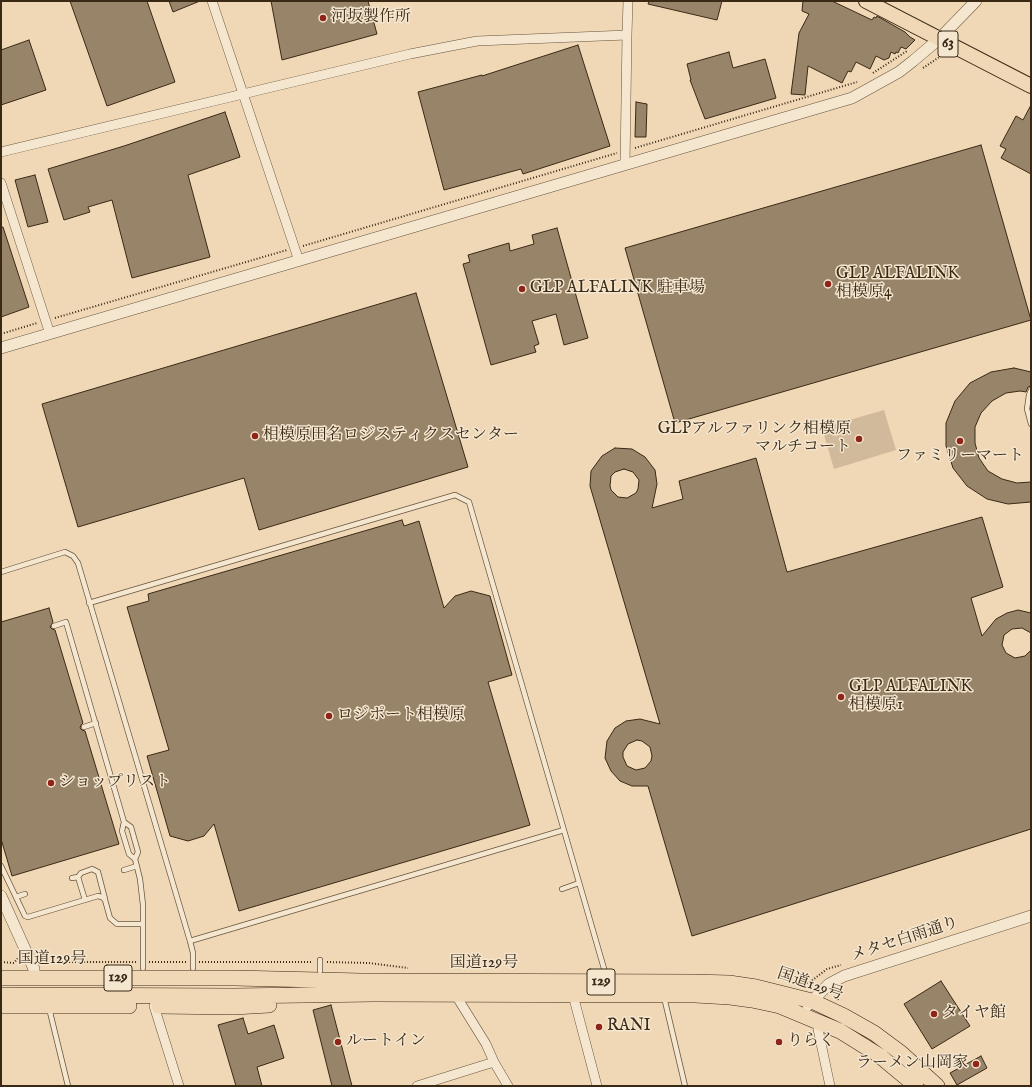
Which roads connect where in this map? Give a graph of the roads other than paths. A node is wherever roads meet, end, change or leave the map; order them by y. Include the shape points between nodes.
1 (212, 1) edge
2 (628, 1) edge
3 (866, 1) edge
4 (976, 1) edge
5 (627, 35) junction
6 (939, 39) junction
7 (1031, 86) edge
8 (242, 95) junction
9 (1, 152) edge
10 (625, 165) junction
11 (1, 183) edge
12 (299, 261) junction
13 (50, 334) junction
14 (1, 348) edge
15 (1031, 390) edge
16 (1031, 424) edge
17 (1, 572) edge
18 (89, 603) junction
19 (54, 626) dead end
20 (96, 723) junction
21 (84, 726) dead end
22 (124, 822) junction
23 (564, 830) junction
24 (135, 859) junction
25 (1, 866) edge
26 (137, 866) junction
27 (124, 870) dead end
28 (78, 877) junction
29 (72, 878) dead end
30 (579, 883) junction
31 (562, 889) dead end
32 (25, 894) dead end
33 (1, 896) edge
34 (16, 897) junction
35 (85, 900) junction
36 (105, 900) junction
37 (1031, 916) edge
38 (143, 924) junction
39 (190, 941) junction
40 (1, 968) edge
41 (143, 968) junction
42 (193, 968) junction
43 (34, 969) junction
44 (1, 978) edge
45 (361, 981) junction
46 (608, 982) junction
47 (455, 994) junction
48 (1, 995) edge
49 (321, 995) junction
50 (573, 995) junction
51 (664, 995) junction
52 (812, 1001) junction
53 (1, 1006) edge
54 (49, 1006) junction
55 (154, 1006) junction
56 (800, 1013) junction
57 (819, 1022) junction
58 (494, 1062) junction
59 (443, 1082) edge
60 (68, 1086) edge
61 (179, 1086) edge
62 (417, 1086) edge
63 (508, 1086) edge
64 (597, 1086) edge
65 (685, 1086) edge
66 (830, 1086) edge
67 (916, 1086) edge
68 (937, 1086) edge

1 - 8 street
2 - 5 street
3 - 6 main road, 63
4 - 6 street
5 - 8 street via 478,41 410,54
5 - 10 street
6 - 7 main road, 63
6 - 10 street via 899,72 852,98
8 - 9 street
8 - 12 street
10 - 12 street
11 - 13 street
12 - 13 street
13 - 14 street
15 - 16 lane via 1027,409
17 - 18 lane via 65,552 73,556 78,563
18 - 23 lane via 455,495 469,502
18 - 39 lane
19 - 20 lane via 66,622
20 - 21 lane
20 - 22 lane
22 - 24 lane via 122,831 129,854
22 - 24 lane via 131,827 138,852
23 - 30 lane
23 - 39 lane
24 - 26 lane
25 - 34 lane
26 - 27 lane
26 - 38 lane via 144,905
28 - 29 lane
28 - 35 lane
28 - 36 lane via 81,872 92,869 98,872
30 - 31 lane
30 - 46 lane
32 - 34 lane
33 - 43 street
34 - 35 lane via 25,916 28,917
35 - 36 lane via 98,896
36 - 38 lane via 110,918 117,924
37 - 52 street, メタセ白雨通り via 844,976 829,984
38 - 41 lane
39 - 42 lane
40 - 43 highway
41 - 42 highway
41 - 43 highway
42 - 45 highway via 320,965
44 - 45 highway, 国道129号 / 129
45 - 46 highway, 国道129号 / 129
46 - 52 highway, 国道129号 / 129 via 729,983
47 - 49 highway, 国道129号 / 129
47 - 50 highway, 国道129号 / 129
47 - 58 street via 486,1044
48 - 49 highway, 国道129号 / 129
49 - 55 highway via 268,1005
50 - 51 highway, 国道129号 / 129
50 - 64 street
51 - 56 highway, 国道129号 / 129 via 745,999
51 - 65 lane
52 - 56 street, メタセ白雨通り
52 - 68 highway, 国道129号 / 129 via 874,1033
53 - 54 highway
54 - 55 highway
54 - 60 lane
55 - 61 street
56 - 57 highway, 国道129号 / 129
57 - 66 street via 818,1029
57 - 67 highway, 国道129号 / 129 via 868,1047
58 - 59 street
58 - 63 street
59 - 62 street

